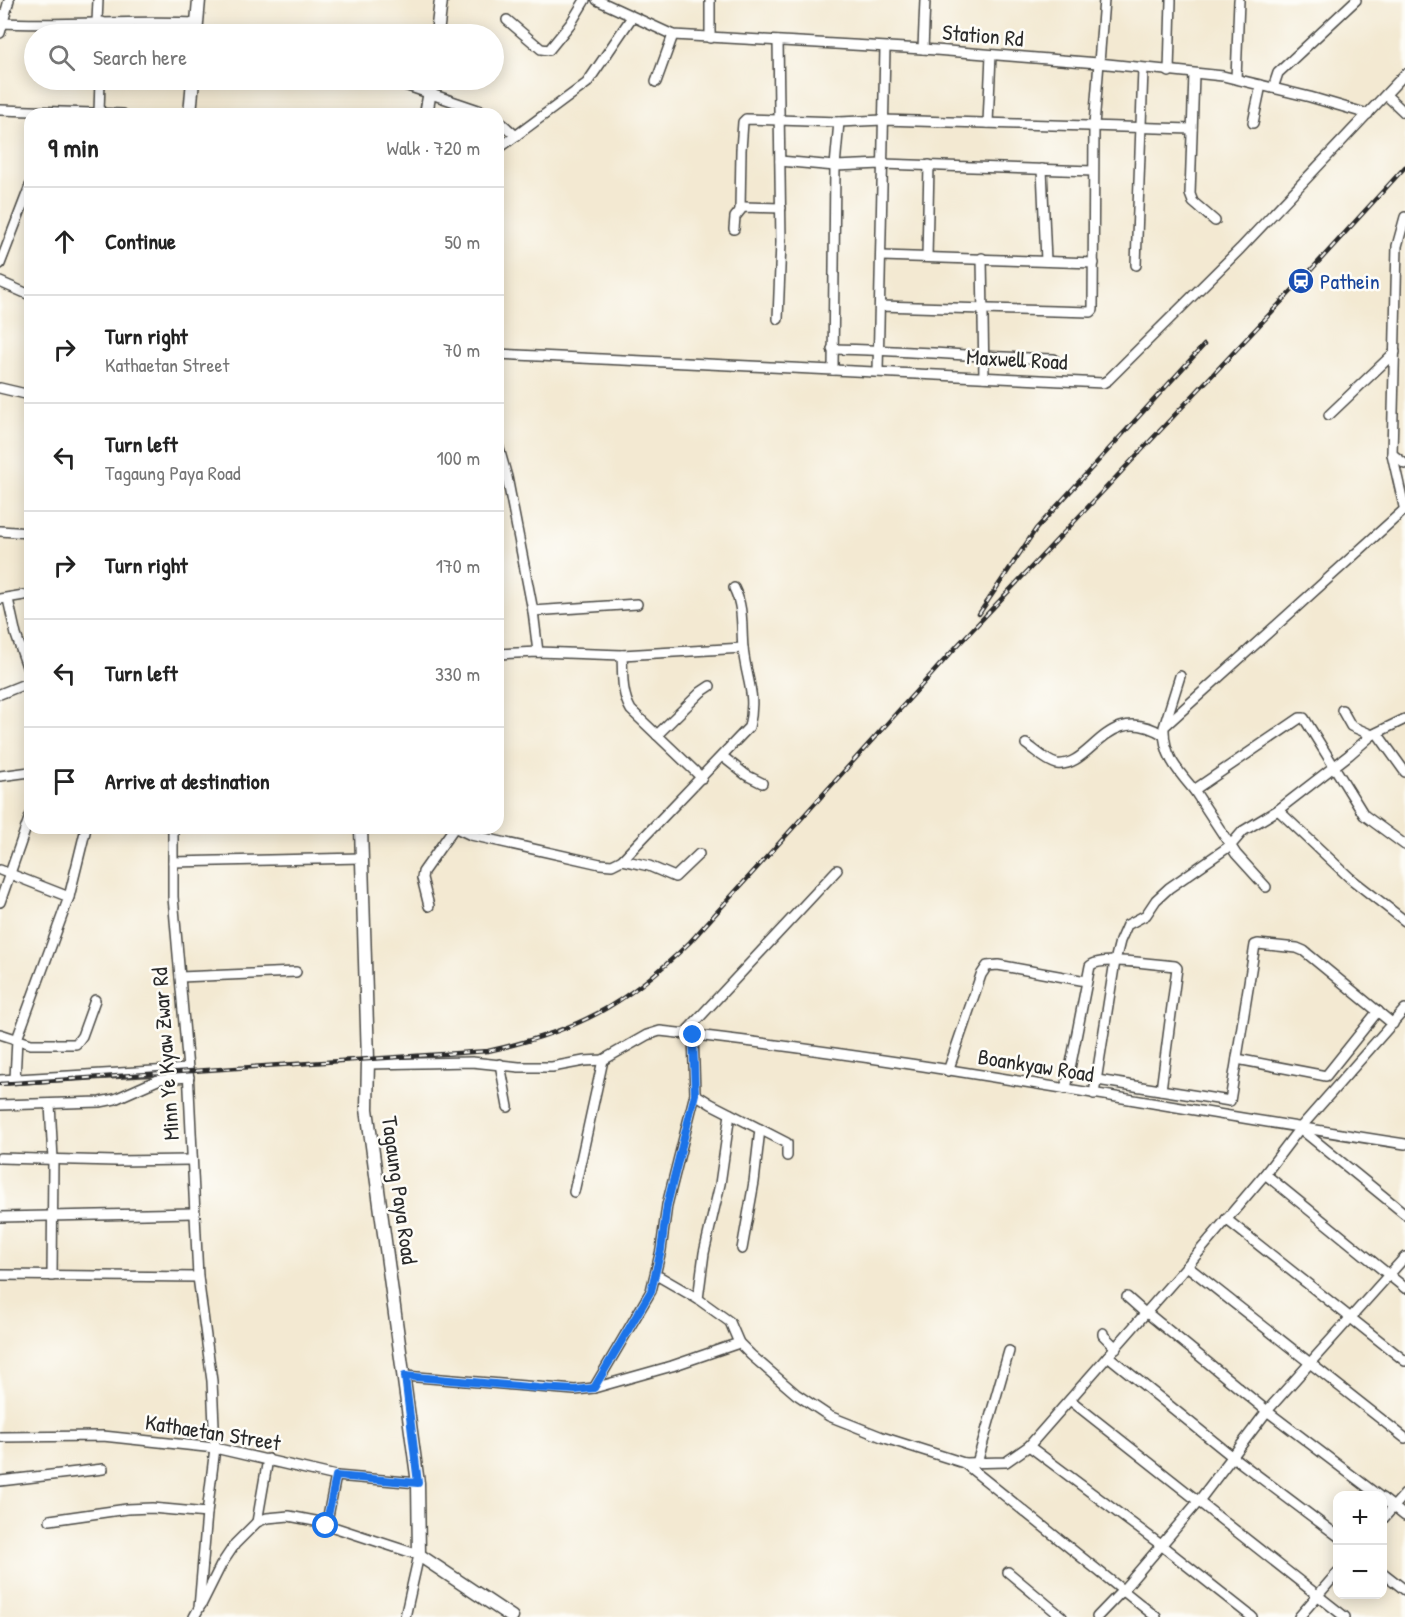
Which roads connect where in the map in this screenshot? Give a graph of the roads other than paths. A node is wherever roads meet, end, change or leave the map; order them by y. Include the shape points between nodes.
1 (9, 0) edge
2 (98, 0) edge
3 (199, 0) edge
4 (441, 0) edge
5 (585, 0) edge
6 (597, 0) edge
7 (711, 0) edge
8 (925, 0) edge
9 (1104, 0) edge
10 (1171, 0) edge
11 (1239, 0) edge
12 (1356, 0) edge
13 (633, 17) junction
14 (507, 20) dead end
15 (100, 22) junction
16 (69, 24) edge
17 (119, 24) edge
18 (198, 24) edge
19 (438, 24) edge
20 (0, 26) edge
21 (24, 26) edge
22 (673, 35) junction
23 (710, 38) junction
24 (778, 41) junction
25 (885, 48) junction
26 (923, 50) junction
27 (991, 55) junction
28 (1098, 63) junction
29 (1143, 69) junction
30 (1169, 72) junction
31 (1194, 74) junction
32 (1405, 74) edge
33 (1236, 79) junction
34 (656, 82) dead end
35 (1261, 85) junction
36 (1273, 88) junction
37 (100, 90) edge
38 (192, 90) edge
39 (421, 90) edge
40 (430, 90) edge
41 (430, 93) junction
42 (1386, 94) junction
43 (99, 108) edge
44 (191, 108) edge
45 (427, 108) edge
46 (473, 108) edge
47 (0, 110) edge
48 (24, 111) edge
49 (1405, 113) edge
50 (1368, 114) junction
51 (779, 120) junction
52 (883, 120) junction
53 (839, 122) junction
54 (988, 123) junction
55 (1253, 123) dead end
56 (504, 125) edge
57 (1094, 125) junction
58 (1140, 126) junction
59 (1192, 129) junction
60 (516, 136) junction
61 (504, 145) edge
62 (780, 161) junction
63 (882, 164) junction
64 (929, 165) junction
65 (836, 166) junction
66 (1042, 169) junction
67 (1093, 171) junction
68 (24, 202) edge
69 (781, 208) junction
70 (740, 209) junction
71 (1405, 217) edge
72 (1215, 222) dead end
73 (734, 229) dead end
74 (882, 256) junction
75 (927, 257) junction
76 (982, 258) junction
77 (1046, 261) junction
78 (1095, 263) junction
79 (0, 264) edge
80 (1136, 265) dead end
81 (0, 282) edge
82 (24, 292) edge
83 (880, 306) junction
84 (983, 309) junction
85 (778, 319) dead end
86 (832, 349) junction
87 (880, 350) junction
88 (1395, 352) junction
89 (504, 354) edge
90 (984, 357) junction
91 (1054, 359) dead end
92 (833, 370) junction
93 (878, 371) junction
94 (984, 377) junction
95 (0, 388) edge
96 (24, 393) edge
97 (1329, 415) dead end
98 (1392, 454) junction
99 (1405, 464) edge
100 (504, 466) edge
101 (1405, 510) edge
102 (0, 531) edge
103 (24, 532) edge
104 (734, 588) dead end
105 (24, 595) edge
106 (4, 599) edge
107 (637, 604) dead end
108 (533, 611) junction
109 (743, 648) junction
110 (538, 652) junction
111 (24, 654) edge
112 (504, 654) edge
113 (622, 655) junction
114 (1180, 676) dead end
115 (24, 684) edge
116 (710, 686) dead end
117 (0, 694) edge
118 (1342, 710) dead end
119 (1405, 719) edge
120 (1164, 731) junction
121 (1375, 734) junction
122 (657, 735) junction
123 (1026, 744) dead end
124 (722, 756) junction
125 (1335, 766) junction
126 (1405, 772) edge
127 (24, 773) edge
128 (0, 776) edge
129 (702, 778) junction
130 (762, 783) dead end
131 (1194, 790) junction
132 (1278, 810) junction
133 (24, 829) edge
134 (85, 834) edge
135 (173, 834) edge
136 (361, 834) edge
137 (451, 834) edge
138 (469, 834) edge
139 (1231, 845) junction
140 (1405, 845) edge
141 (699, 854) dead end
142 (362, 858) junction
143 (622, 860) junction
144 (172, 862) junction
145 (837, 870) dead end
146 (5, 872) edge
147 (1266, 887) dead end
148 (69, 897) junction
149 (0, 902) edge
150 (429, 906) dead end
151 (1405, 921) edge
152 (1115, 961) junction
153 (296, 972) dead end
154 (180, 977) junction
155 (1086, 981) junction
156 (95, 1000) dead end
157 (1405, 1009) edge
158 (1378, 1011) junction
159 (1393, 1024) junction
160 (0, 1034) edge
161 (688, 1034) junction
162 (17, 1039) junction
163 (1237, 1059) junction
164 (603, 1060) junction
165 (368, 1064) junction
166 (500, 1064) junction
167 (948, 1071) junction
168 (188, 1073) junction
169 (1326, 1076) junction
170 (15, 1079) junction
171 (0, 1080) edge
172 (1097, 1080) junction
173 (1338, 1086) junction
174 (1066, 1089) junction
175 (1161, 1090) junction
176 (695, 1094) junction
177 (1094, 1094) junction
178 (1230, 1101) junction
179 (50, 1104) junction
180 (0, 1105) edge
181 (508, 1107) dead end
182 (730, 1114) junction
183 (1227, 1116) junction
184 (1300, 1128) junction
185 (760, 1129) junction
186 (1405, 1144) edge
187 (787, 1156) dead end
188 (0, 1158) edge
189 (53, 1159) junction
190 (192, 1160) junction
191 (1265, 1174) junction
192 (574, 1192) dead end
193 (195, 1213) junction
194 (1405, 1214) edge
195 (0, 1217) edge
196 (52, 1218) junction
197 (1226, 1219) junction
198 (742, 1250) dead end
199 (1405, 1257) edge
200 (1187, 1266) junction
201 (0, 1275) edge
202 (1390, 1275) junction
203 (52, 1276) junction
204 (655, 1276) junction
205 (198, 1277) junction
206 (1405, 1288) edge
207 (1127, 1297) dead end
208 (698, 1299) junction
209 (1146, 1312) junction
210 (1349, 1317) junction
211 (1103, 1333) dead end
212 (739, 1343) junction
213 (1116, 1348) junction
214 (1009, 1351) dead end
215 (1108, 1356) junction
216 (1405, 1361) edge
217 (1310, 1362) junction
218 (405, 1376) junction
219 (594, 1388) junction
220 (1070, 1400) junction
221 (1267, 1411) junction
222 (0, 1437) edge
223 (1405, 1438) edge
224 (1029, 1446) junction
225 (215, 1448) junction
226 (1233, 1456) junction
227 (268, 1459) junction
228 (964, 1463) junction
229 (977, 1463) junction
230 (102, 1469) dead end
231 (336, 1476) junction
232 (0, 1481) edge
233 (418, 1483) junction
234 (1372, 1491) edge
235 (1405, 1494) edge
236 (1387, 1501) edge
237 (1198, 1502) junction
238 (1394, 1507) junction
239 (207, 1513) junction
240 (1387, 1515) edge
241 (1405, 1516) edge
242 (50, 1520) dead end
243 (257, 1522) junction
244 (326, 1526) junction
245 (1333, 1532) edge
246 (1161, 1545) junction
247 (419, 1555) junction
248 (203, 1559) junction
249 (221, 1565) junction
250 (1008, 1572) dead end
251 (1387, 1575) edge
252 (1333, 1578) edge
253 (1123, 1590) junction
254 (1405, 1590) edge
255 (1318, 1595) junction
256 (196, 1615) edge
257 (405, 1617) edge
258 (512, 1617) edge
259 (1062, 1617) edge
260 (1096, 1617) edge
261 (1156, 1617) edge
262 (1252, 1617) edge
263 (1299, 1617) edge
264 (1345, 1617) edge

1 - 20 street
2 - 15 street
3 - 18 main road
4 - 19 main road
5 - 14 street via 549,51 541,49
6 - 13 street, Station Rd
7 - 23 street
8 - 26 street
9 - 28 street
10 - 30 street
11 - 33 street
12 - 36 street via 1278,73
13 - 22 street, Station Rd
13 - 60 street via 587,83
15 - 16 street
15 - 17 street
20 - 21 street
22 - 23 street, Station Rd
22 - 34 street
23 - 24 street, Station Rd
24 - 25 street, Station Rd
24 - 51 street
25 - 26 street, Station Rd
25 - 52 street
26 - 27 street, Station Rd
27 - 28 street, Station Rd
27 - 54 street
28 - 29 street, Station Rd
28 - 57 street
29 - 30 street, Station Rd
29 - 58 street
30 - 31 street, Station Rd
31 - 33 street, Station Rd
31 - 59 street
32 - 42 street, Maxwell Road
33 - 35 street, Station Rd
35 - 36 street, Station Rd
35 - 55 street
36 - 50 street, Station Rd
37 - 43 street
38 - 44 main road
39 - 41 street
40 - 41 main road
41 - 45 main road
41 - 46 street
42 - 49 street
42 - 50 street, Maxwell Road
47 - 48 street
50 - 94 street, Maxwell Road via 1107,381
51 - 53 street
51 - 62 street
51 - 70 street via 743,122
52 - 53 street
52 - 54 street
52 - 63 street
53 - 65 street
54 - 57 street
56 - 60 street
57 - 58 street
57 - 67 street
58 - 59 street
58 - 80 street
59 - 72 street via 1190,194 1193,202
60 - 61 street
62 - 65 street
62 - 69 street
63 - 64 street
63 - 65 street
63 - 74 street
64 - 66 street
64 - 75 street
65 - 86 street
66 - 67 street
66 - 77 street
67 - 78 street
68 - 79 street
69 - 70 street
69 - 85 street
70 - 73 street
71 - 88 street via 1397,246
74 - 75 street
74 - 83 street
75 - 76 street
76 - 77 street
76 - 84 street
77 - 78 street
78 - 84 street via 1091,312
81 - 82 street
83 - 84 street
83 - 87 street
84 - 90 street
86 - 87 street
86 - 92 street
87 - 90 street
87 - 93 street
88 - 97 street
88 - 98 street
89 - 92 street, Maxwell Road
90 - 91 street
90 - 94 street
92 - 93 street, Maxwell Road
93 - 94 street, Maxwell Road
95 - 96 street
98 - 99 street
98 - 101 street
100 - 108 street
101 - 120 street
102 - 103 street
104 - 109 street via 740,604
105 - 106 street
106 - 111 street
107 - 108 street
108 - 110 street
109 - 113 street
109 - 124 street via 753,712 749,727
110 - 112 street
110 - 113 street
113 - 122 street via 626,701
114 - 120 street
115 - 117 street
116 - 122 street
118 - 121 street via 1351,726
119 - 121 street
120 - 123 street via 1135,726 1116,728 1076,758 1060,764
120 - 131 street via 1177,772
121 - 125 street
121 - 126 street
122 - 129 street
124 - 129 street
124 - 130 street
125 - 131 street via 1307,721 1300,718
125 - 132 street
125 - 140 street via 1364,815
127 - 128 street
129 - 143 street
131 - 139 street
132 - 139 street via 1243,831
132 - 151 street via 1350,878
133 - 146 street
134 - 148 street
135 - 144 street, Minn Ye Kyaw Zwar Rd
136 - 142 main road, Tagaung Paya Road
137 - 150 street via 423,872
138 - 143 street via 600,864 612,865
139 - 147 street
139 - 152 street via 1169,888 1146,915 1127,925
141 - 143 street via 675,877
142 - 144 street
142 - 165 main road, Tagaung Paya Road
144 - 154 street, Minn Ye Kyaw Zwar Rd
145 - 161 street
146 - 148 street
146 - 149 street
148 - 162 street
152 - 155 street via 1092,962
152 - 172 street
152 - 175 street via 1177,968
153 - 154 street
154 - 168 street, Minn Ye Kyaw Zwar Rd
155 - 167 street via 987,966
155 - 174 street
156 - 162 street via 76,1044 31,1044
157 - 159 street
158 - 159 street
158 - 163 street via 1304,951 1255,945
158 - 169 street
159 - 173 street
160 - 162 street
161 - 164 street, Boankyaw Road via 660,1031
161 - 167 street, Boankyaw Road
161 - 176 street
162 - 170 street
163 - 169 street
163 - 178 street
164 - 166 street via 537,1068
164 - 192 street
165 - 166 street
165 - 218 main road, Tagaung Paya Road via 367,1109
166 - 181 street
167 - 174 street, Boankyaw Road
168 - 170 street
168 - 179 street via 159,1079 115,1099
168 - 190 street, Minn Ye Kyaw Zwar Rd
169 - 173 street
170 - 171 street
172 - 175 street
172 - 177 street
173 - 184 street
174 - 177 street, Boankyaw Road
175 - 178 street
176 - 182 street
176 - 204 street via 667,1205
177 - 183 street, Boankyaw Road
178 - 183 street
179 - 180 street
179 - 189 street
182 - 185 street
182 - 208 street
183 - 184 street, Boankyaw Road
184 - 186 street, Boankyaw Road
184 - 191 street
184 - 194 street
185 - 187 street via 787,1143
185 - 198 street
188 - 189 street
189 - 190 street
189 - 196 street
190 - 193 street, Minn Ye Kyaw Zwar Rd
191 - 197 street
191 - 202 street
193 - 196 street
193 - 205 street, Minn Ye Kyaw Zwar Rd
195 - 196 street
196 - 203 street
197 - 200 street
197 - 210 street
199 - 202 street
200 - 209 street
200 - 217 street
201 - 203 street
202 - 206 street
202 - 210 street
203 - 205 street
204 - 208 street
204 - 219 street via 648,1298
205 - 225 street, Minn Ye Kyaw Zwar Rd via 212,1381
207 - 209 street
208 - 212 street via 730,1322
209 - 213 street
209 - 221 street
210 - 216 street
210 - 217 street
211 - 213 street
212 - 219 street
212 - 228 street via 796,1394 829,1416
213 - 215 street
214 - 229 street
215 - 220 street
215 - 226 street
217 - 221 street
217 - 223 street
218 - 219 street via 539,1388
218 - 233 main road, Tagaung Paya Road
220 - 224 street
220 - 237 street
221 - 226 street
221 - 234 street
222 - 225 street, Kathaetan Street via 103,1436
224 - 229 street via 1006,1462
224 - 246 street
225 - 227 street, Kathaetan Street
225 - 239 street, Minn Ye Kyaw Zwar Rd
226 - 237 street
226 - 245 street
227 - 231 street, Kathaetan Street
227 - 243 street
228 - 229 street
228 - 253 street
230 - 232 street
231 - 233 street, Kathaetan Street
231 - 244 street
233 - 247 main road, Tagaung Paya Road
235 - 238 street
236 - 238 street
237 - 246 street
237 - 255 street
238 - 240 street
238 - 241 street
239 - 242 street via 143,1508
239 - 248 street, Minn Ye Kyaw Zwar Rd
243 - 244 street via 289,1516
243 - 249 street
244 - 247 street
246 - 253 street
246 - 262 street
247 - 257 street
247 - 258 main road
248 - 249 street
248 - 256 street, Minn Ye Kyaw Zwar Rd
249 - 256 street
250 - 259 street
251 - 254 street
252 - 255 street
253 - 260 street
253 - 261 street
255 - 263 street
255 - 264 street

